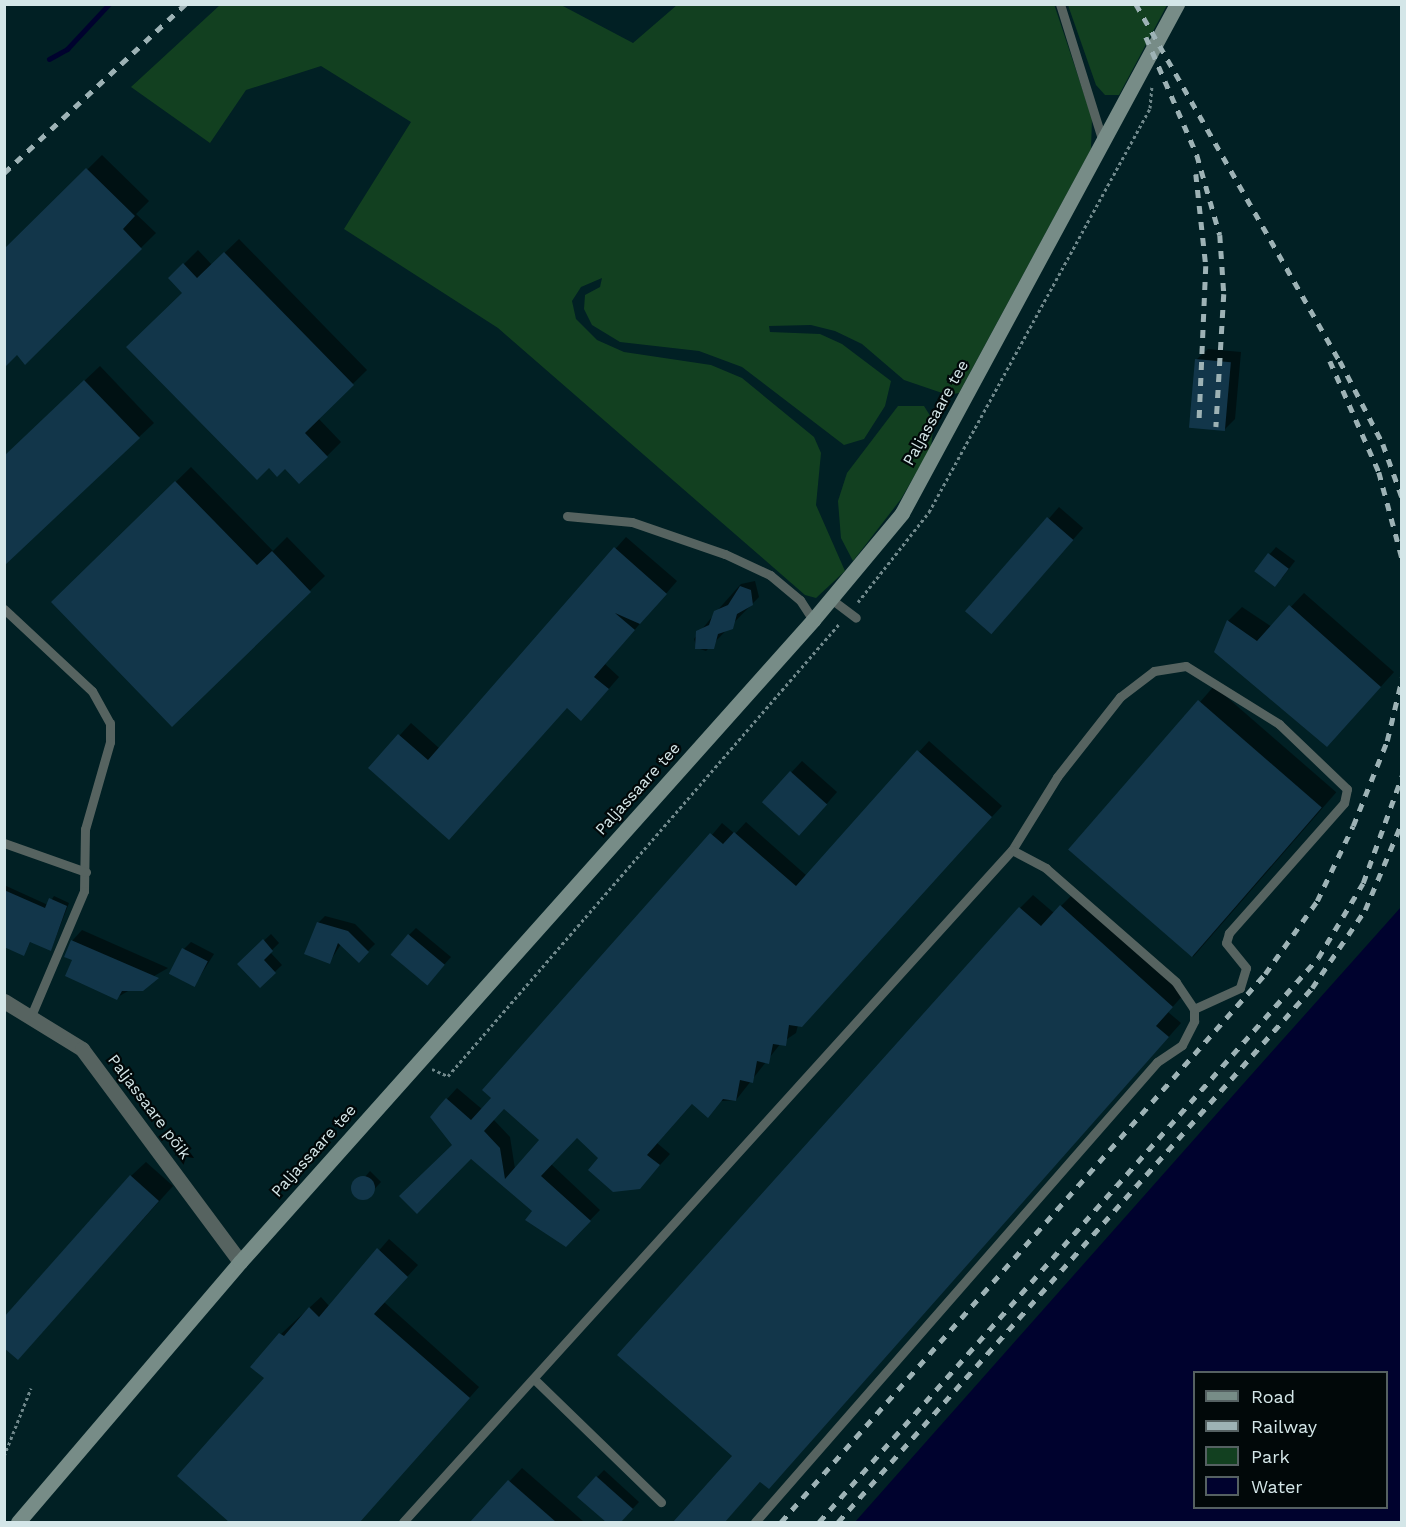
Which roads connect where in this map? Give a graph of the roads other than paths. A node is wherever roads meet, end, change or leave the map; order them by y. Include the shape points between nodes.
1 (1060, 4) edge
2 (1177, 4) edge
3 (1103, 142) junction
4 (567, 516) dead end
5 (831, 599) junction
6 (4, 609) edge
7 (856, 618) dead end
8 (813, 620) junction
9 (4, 843) edge
10 (1012, 850) junction
11 (86, 872) junction
12 (4, 1001) edge
13 (1194, 1009) junction
14 (31, 1016) junction
15 (240, 1262) junction
16 (534, 1378) junction
17 (661, 1502) dead end
18 (18, 1522) edge
19 (404, 1522) edge
20 (755, 1522) edge

1 - 3 lane
2 - 3 street, Paljassaare tee
3 - 5 street, Paljassaare tee via 902,513
4 - 8 lane via 632,522 725,554 770,575 800,600
5 - 7 lane
5 - 8 street, Paljassaare tee
6 - 11 lane via 92,691 110,723 110,742 85,829
8 - 15 street, Paljassaare tee
9 - 11 lane
10 - 13 lane via 1046,868 1176,982
10 - 13 lane via 1057,777 1120,697 1154,671 1186,666 1279,724 1347,789 1344,803 1229,933 1226,943 1246,968 1240,988
10 - 16 lane
11 - 14 lane via 84,891
12 - 14 street, Paljassaare põik
13 - 20 lane via 1182,1046 1158,1062
14 - 15 street, Paljassaare põik via 82,1049
15 - 18 street, Paljassaare tee
16 - 17 lane
16 - 19 lane

